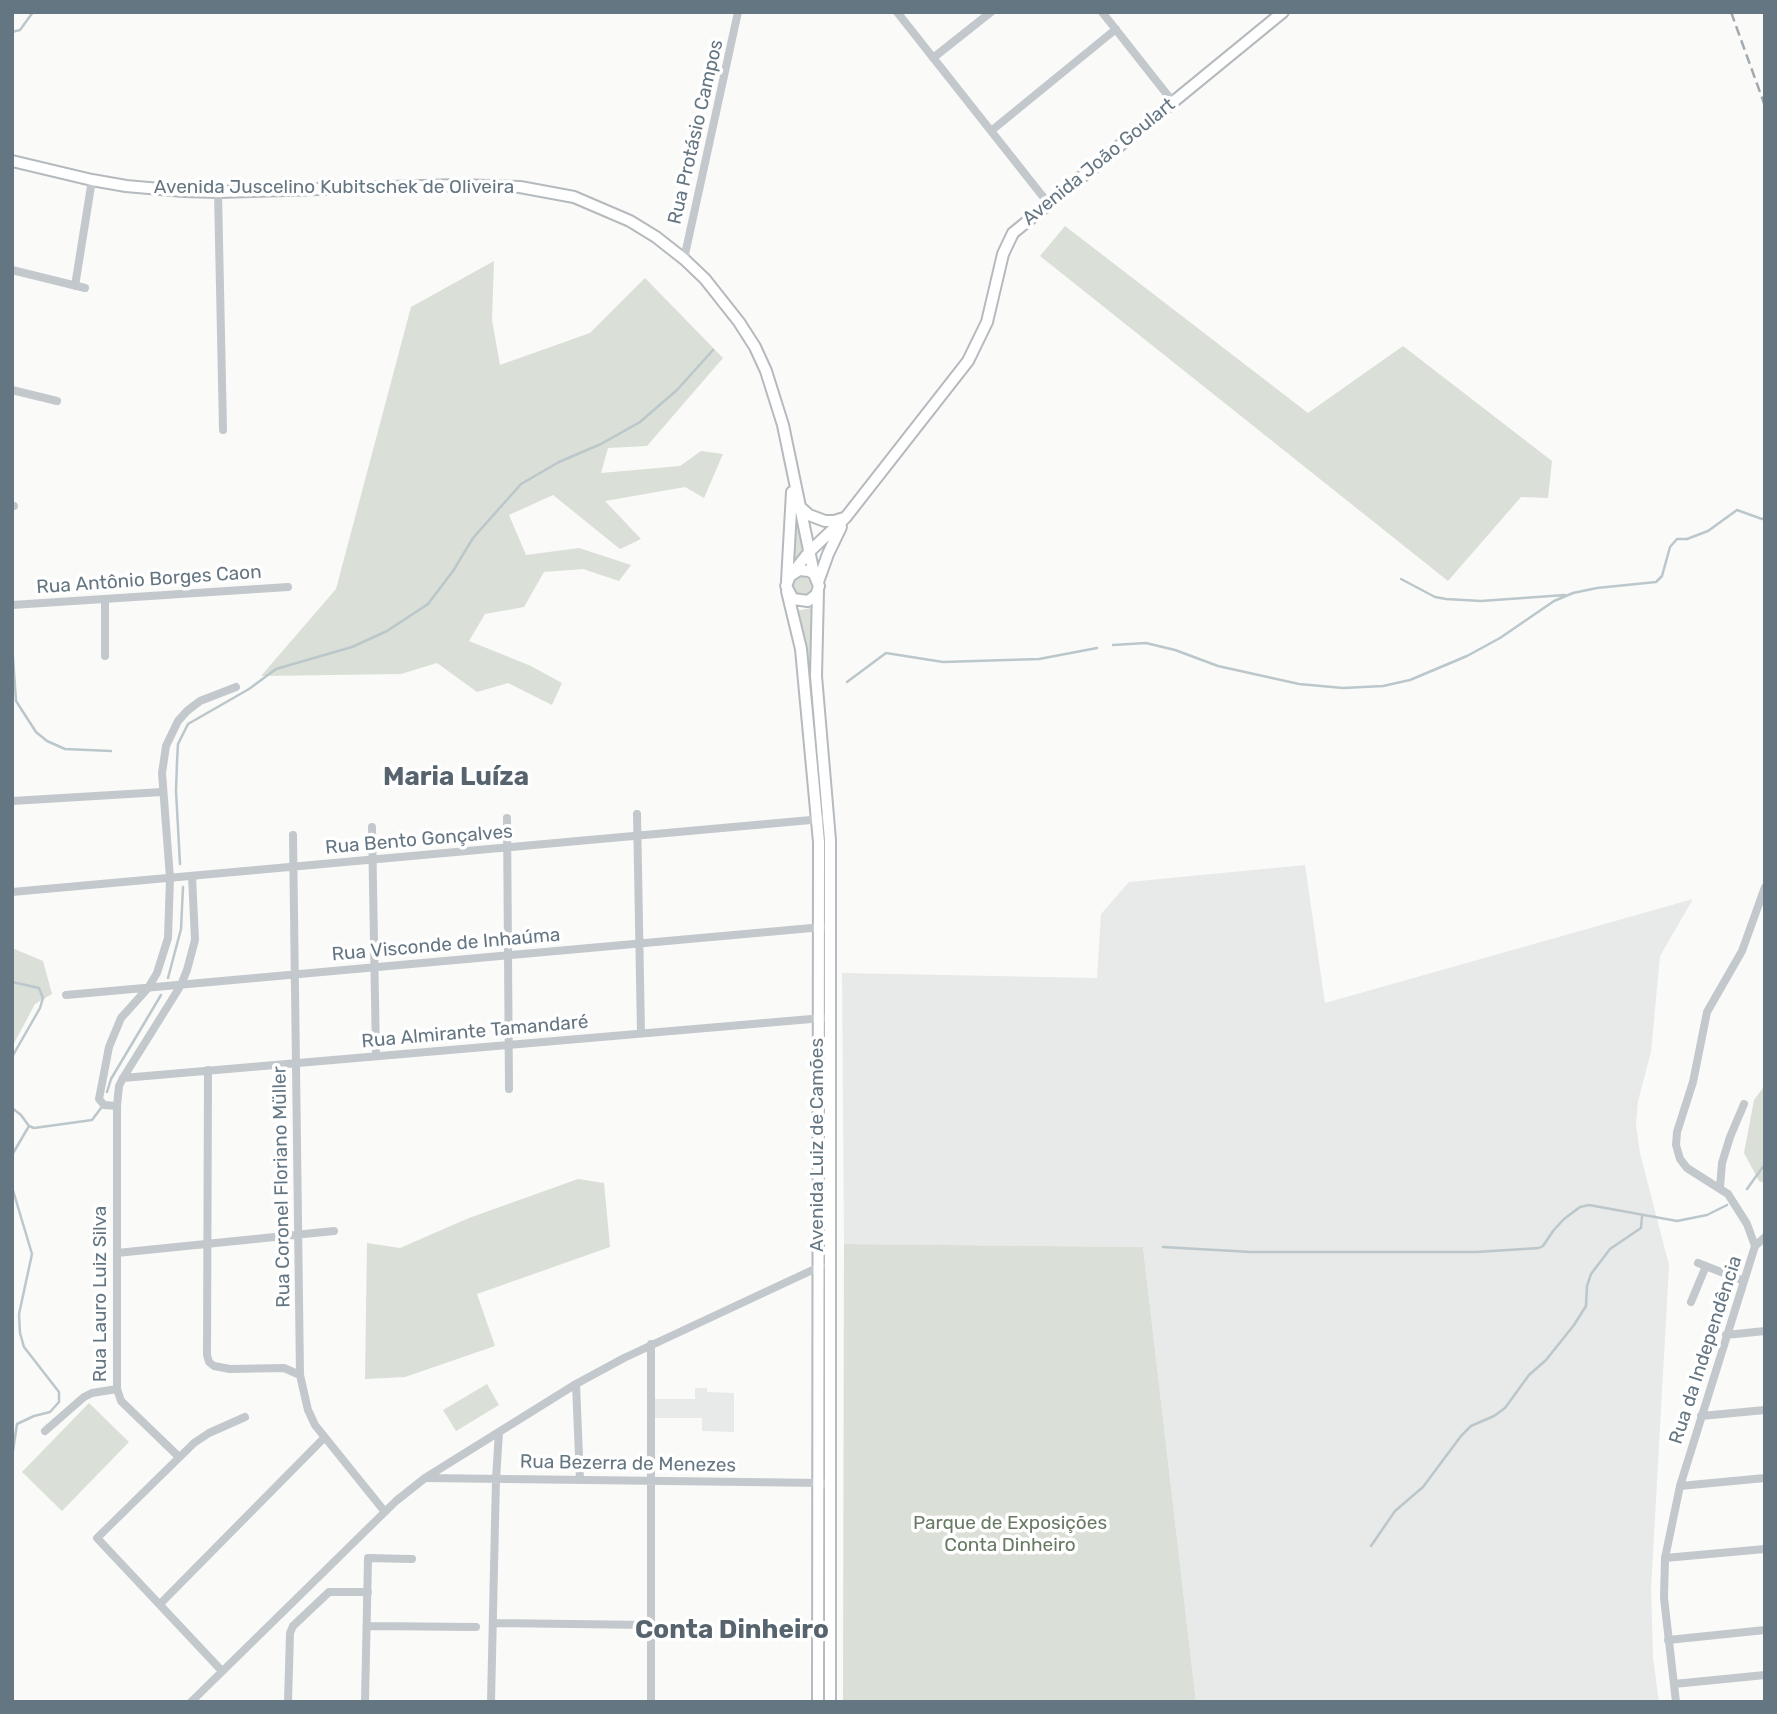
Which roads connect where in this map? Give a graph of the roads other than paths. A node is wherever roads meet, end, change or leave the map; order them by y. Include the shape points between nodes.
1 (738, 12) edge
2 (897, 12) edge
3 (991, 12) edge
4 (1102, 12) edge
5 (1283, 12) edge
6 (1116, 29) junction
7 (933, 58) junction
8 (1173, 102) junction
9 (991, 131) junction
10 (12, 161) edge
11 (92, 180) junction
12 (218, 192) junction
13 (1048, 204) junction
14 (684, 258) junction
15 (12, 270) edge
16 (12, 390) edge
17 (57, 401) dead end
18 (223, 430) dead end
19 (792, 479) junction
20 (799, 506) junction
21 (846, 517) junction
22 (809, 552) junction
23 (817, 582) junction
24 (788, 583) junction
25 (288, 587) dead end
26 (105, 599) junction
27 (12, 605) edge
28 (105, 656) dead end
29 (236, 687) dead end
30 (162, 792) junction
31 (12, 802) edge
32 (637, 814) dead end
33 (507, 818) dead end
34 (823, 819) junction
35 (372, 827) dead end
36 (293, 835) dead end
37 (638, 836) junction
38 (507, 848) junction
39 (373, 860) junction
40 (294, 867) junction
41 (192, 876) junction
42 (170, 878) junction
43 (1765, 887) edge
44 (12, 892) edge
45 (824, 927) junction
46 (639, 944) junction
47 (508, 956) junction
48 (375, 968) junction
49 (295, 975) junction
50 (181, 985) junction
51 (148, 988) junction
52 (66, 995) dead end
53 (824, 1017) junction
54 (641, 1033) junction
55 (509, 1045) junction
56 (376, 1056) junction
57 (296, 1063) junction
58 (208, 1070) junction
59 (123, 1078) junction
60 (509, 1089) dead end
61 (1744, 1104) dead end
62 (117, 1106) junction
63 (1720, 1187) junction
64 (334, 1231) dead end
65 (298, 1234) junction
66 (1765, 1237) edge
67 (208, 1244) junction
68 (1755, 1246) junction
69 (117, 1253) junction
70 (824, 1265) junction
71 (1745, 1281) junction
72 (1691, 1302) dead end
73 (1765, 1331) edge
74 (1726, 1335) junction
75 (651, 1344) junction
76 (300, 1375) junction
77 (576, 1384) junction
78 (117, 1389) junction
79 (1765, 1410) edge
80 (1701, 1416) junction
81 (246, 1417) dead end
82 (45, 1431) dead end
83 (499, 1432) junction
84 (324, 1438) junction
85 (178, 1456) junction
86 (425, 1478) junction
87 (1765, 1478) edge
88 (496, 1479) junction
89 (580, 1480) junction
90 (651, 1480) junction
91 (824, 1483) junction
92 (1680, 1486) junction
93 (385, 1512) junction
94 (1765, 1549) edge
95 (1665, 1558) junction
96 (412, 1559) dead end
97 (368, 1592) junction
98 (160, 1604) junction
99 (493, 1623) junction
100 (651, 1625) junction
101 (367, 1626) junction
102 (476, 1627) dead end
103 (1765, 1630) edge
104 (1668, 1640) junction
105 (222, 1671) junction
106 (1765, 1675) edge
107 (1674, 1684) junction
108 (191, 1702) edge
109 (288, 1702) edge
110 (365, 1702) edge
111 (491, 1702) edge
112 (651, 1702) edge
113 (818, 1702) edge
114 (830, 1702) edge
115 (1676, 1702) edge

1 - 14 street, Rua Protásio Campos
2 - 7 street
3 - 7 street
4 - 6 street
5 - 8 main road, Avenida João Goulart
6 - 8 street
6 - 9 street
7 - 9 street
8 - 13 main road, Avenida João Goulart
9 - 13 street
10 - 11 main road, Avenida Juscelino Kubitschek de Oliveira
11 - 12 main road, Avenida Juscelino Kubitschek de Oliveira
11 - 15 street via 80,287
12 - 14 main road, Avenida Juscelino Kubitschek de Oliveira via 458,185 546,190 605,209
12 - 18 street
13 - 21 main road, Avenida João Goulart via 1007,243 987,322 968,360
14 - 19 main road, Avenida Juscelino Kubitschek de Oliveira via 721,298 755,348 776,398
16 - 17 street
19 - 20 main road, Avenida Juscelino Kubitschek de Oliveira
19 - 24 main road, Avenida Juscelino Kubitschek de Oliveira
20 - 21 main road via 825,521
20 - 22 main road, Avenida Juscelino Kubitschek de Oliveira
21 - 22 main road, Avenida João Goulart
21 - 23 main road, Avenida João Goulart
22 - 23 main road, Avenida Juscelino Kubitschek de Oliveira
22 - 24 main road, Avenida João Goulart
23 - 24 main road via 809,571 799,570
23 - 24 main road via 812,599 803,602 793,599
23 - 34 main road, Avenida Luiz de Camões
24 - 34 main road, Avenida Luiz de Camões
25 - 26 street, Rua Antônio Borges Caon
26 - 27 street, Rua Antônio Borges Caon
26 - 28 street
29 - 30 street via 200,701 178,721 163,761
30 - 31 street
30 - 42 street
32 - 37 street
33 - 38 street
34 - 37 street, Rua Bento Gonçalves
34 - 45 main road, Avenida Luiz de Camões
35 - 39 street
36 - 40 street, Rua Coronel Floriano Müller
37 - 38 street, Rua Bento Gonçalves
37 - 46 street
38 - 39 street, Rua Bento Gonçalves
38 - 47 street
39 - 40 street, Rua Bento Gonçalves
39 - 48 street
40 - 41 street, Rua Bento Gonçalves
40 - 49 street, Rua Coronel Floriano Müller
41 - 42 street, Rua Bento Gonçalves
41 - 50 street, Rua Lauro Luiz Silva via 195,940
42 - 44 street, Rua Bento Gonçalves
42 - 51 street via 168,938 158,973
43 - 63 street, Rua da Independência via 1742,951 1707,1012 1677,1132 1676,1145 1687,1168
45 - 46 street, Rua Visconde de Inhaúma
45 - 53 main road, Avenida Luiz de Camões
46 - 47 street, Rua Visconde de Inhaúma
46 - 54 street
47 - 48 street, Rua Visconde de Inhaúma
47 - 55 street
48 - 49 street, Rua Visconde de Inhaúma
48 - 56 street
49 - 50 street, Rua Visconde de Inhaúma
49 - 57 street, Rua Coronel Floriano Müller
50 - 51 street, Rua Visconde de Inhaúma
50 - 59 street, Rua Lauro Luiz Silva
51 - 52 street, Rua Visconde de Inhaúma
51 - 62 street via 121,1018 109,1047 99,1099 104,1105
53 - 54 street, Rua Almirante Tamandaré
53 - 70 main road, Avenida Luiz de Camões
54 - 55 street, Rua Almirante Tamandaré
55 - 56 street, Rua Almirante Tamandaré
55 - 60 street
56 - 57 street, Rua Almirante Tamandaré
57 - 58 street, Rua Almirante Tamandaré
57 - 65 street, Rua Coronel Floriano Müller
58 - 59 street, Rua Almirante Tamandaré
58 - 67 street
59 - 62 street, Rua Lauro Luiz Silva
61 - 63 street via 1722,1163
62 - 69 street, Rua Lauro Luiz Silva
63 - 68 street, Rua da Independência via 1737,1205
64 - 65 street
65 - 67 street
65 - 76 street, Rua Coronel Floriano Müller
66 - 68 street
67 - 69 street
67 - 76 street via 209,1362 220,1368 284,1368
68 - 71 street, Rua da Independência
69 - 78 street, Rua Lauro Luiz Silva
70 - 75 street
70 - 91 main road, Avenida Luiz de Camões
71 - 72 street via 1702,1264
71 - 74 street, Rua da Independência
73 - 74 street
74 - 80 street, Rua da Independência
75 - 77 street
75 - 90 street
76 - 84 street, Rua Coronel Floriano Müller via 308,1410
77 - 83 street
77 - 89 street
78 - 82 street via 84,1397
78 - 85 street, Rua Lauro Luiz Silva via 121,1401
79 - 80 street
80 - 92 street, Rua da Independência
81 - 85 street via 209,1433
83 - 86 street
83 - 88 street
84 - 93 street, Rua Coronel Floriano Müller
84 - 98 street
85 - 98 street via 97,1538
86 - 88 street, Rua Bezerra de Menezes
86 - 93 street
87 - 92 street
88 - 89 street, Rua Bezerra de Menezes
88 - 99 street
89 - 90 street, Rua Bezerra de Menezes
90 - 91 street, Rua Bezerra de Menezes
90 - 100 street
91 - 113 main road, Avenida Luiz de Camões
91 - 114 main road, Avenida Luiz de Camões
92 - 95 street, Rua da Independência
93 - 105 street
94 - 95 street
95 - 104 street, Rua da Independência
96 - 97 street via 368,1558
97 - 101 street
97 - 109 street via 329,1592 293,1626
98 - 105 street
99 - 100 street
99 - 111 street
100 - 112 street
101 - 102 street
101 - 110 street
103 - 104 street
104 - 107 street, Rua da Independência
105 - 108 street
106 - 107 street
107 - 115 street, Rua da Independência

